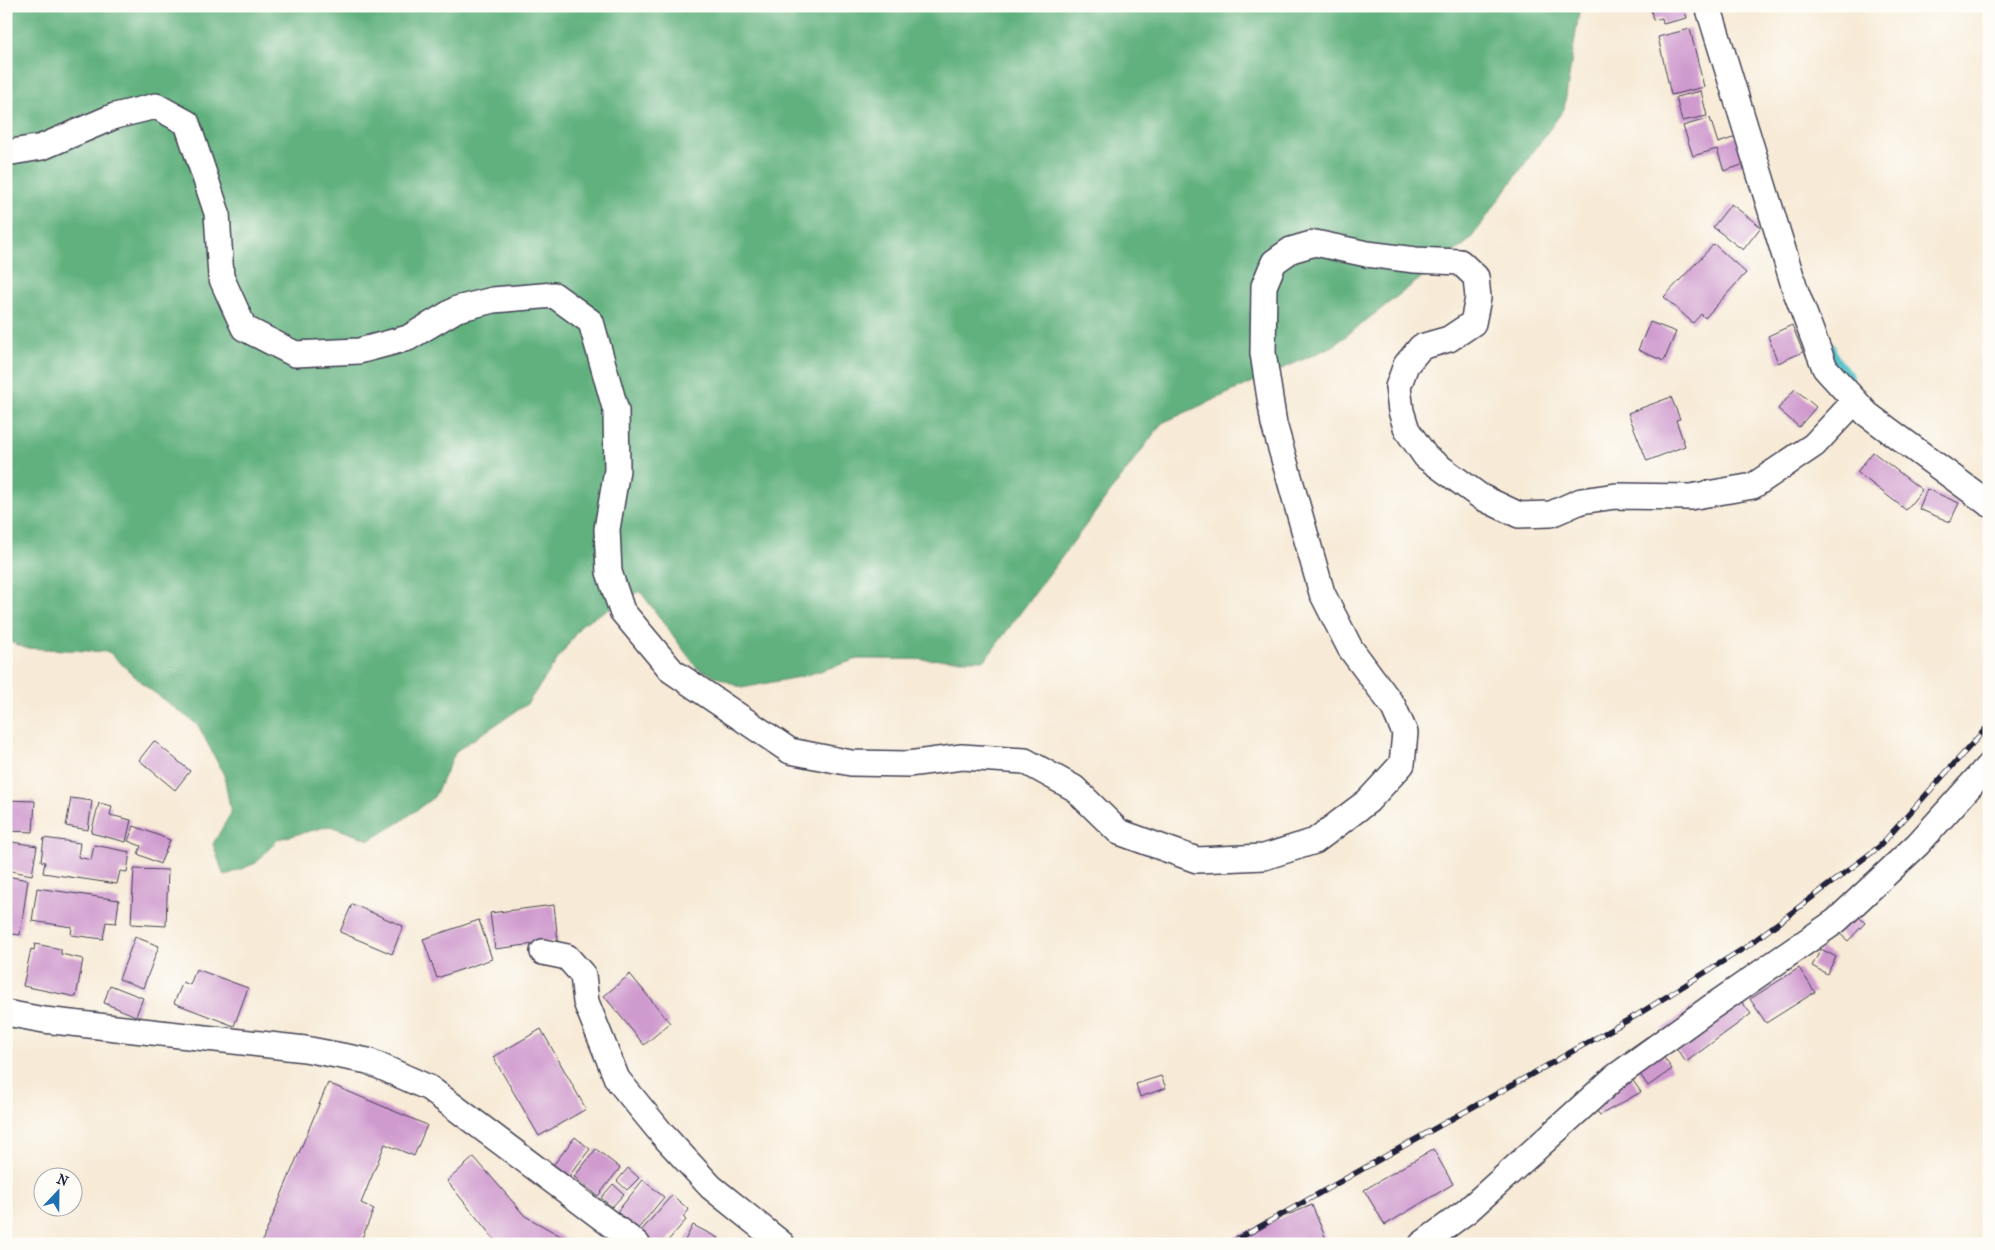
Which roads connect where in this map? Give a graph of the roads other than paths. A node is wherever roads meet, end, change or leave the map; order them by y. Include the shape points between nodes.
1 (1708, 6) edge
2 (6, 152) edge
3 (1855, 400) junction
4 (1989, 504) edge
5 (1989, 765) edge
6 (543, 952) dead end
7 (6, 1013) edge
8 (638, 1244) edge
9 (782, 1244) edge
10 (1422, 1244) edge

1 - 3 street via 1796,292 1825,368
2 - 3 street via 42,146 116,116 156,106 187,123 217,213 221,277 244,328 295,354 359,351 408,338 457,309 493,300 554,295 591,322 616,411 617,470 607,529 609,572 622,611 672,671 790,751 851,763 908,764 962,757 1025,761 1074,788 1119,832 1197,860 1264,857 1315,841 1368,801 1402,764 1405,733 1393,706 1350,648 1322,593 1274,424 1263,353 1264,286 1274,262 1291,250 1316,243 1367,254 1460,262 1476,277 1478,298 1473,323 1449,339 1421,347 1406,365 1398,387 1401,411 1407,430 1426,457 1480,498 1519,516 1551,514 1581,502 1616,496 1690,497 1753,486 1814,445
3 - 4 street via 1867,414
5 - 10 street via 1918,844 1836,921 1615,1077 1467,1211
6 - 9 street via 567,957 583,975 586,1002 618,1078 662,1134 711,1187
7 - 8 street via 44,1020 305,1048 368,1061 429,1088

